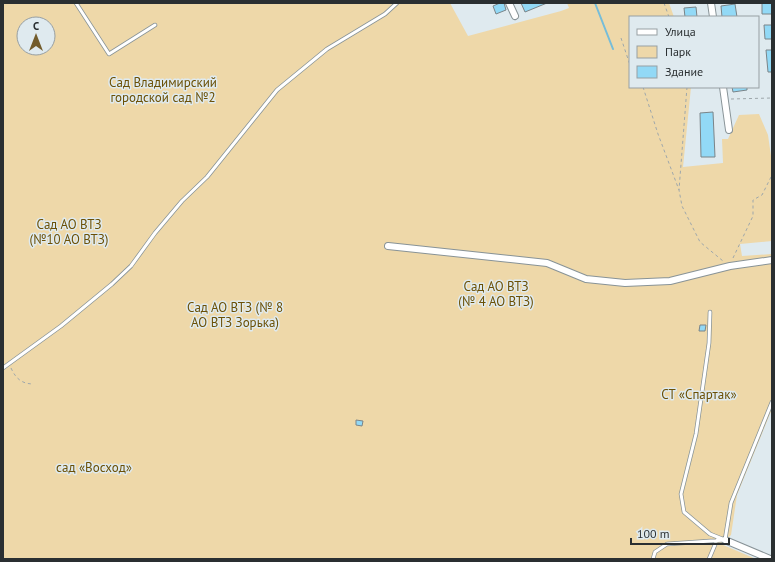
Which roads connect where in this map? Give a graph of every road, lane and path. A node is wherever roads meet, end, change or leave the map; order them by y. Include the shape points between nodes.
1 (76, 3) edge
2 (397, 3) edge
3 (509, 3) edge
4 (664, 3) edge
5 (711, 3) edge
6 (515, 16) dead end
7 (669, 16) edge
8 (713, 16) edge
9 (155, 24) dead end
10 (621, 38) dead end
11 (629, 63) edge
12 (643, 88) edge
13 (687, 88) edge
14 (723, 88) edge
15 (772, 98) edge
16 (724, 99) junction
17 (729, 130) dead end
18 (772, 174) edge
19 (679, 190) junction
20 (388, 246) dead end
21 (772, 260) edge
22 (730, 266) junction
23 (710, 312) dead end
24 (9, 364) junction
25 (3, 368) edge
26 (34, 384) dead end
27 (772, 402) edge
28 (717, 540) junction
29 (725, 540) junction
30 (653, 559) edge
31 (709, 559) edge
32 (770, 559) edge

1 - 9 lane via 109,54
2 - 24 lane via 385,14 327,49 277,90 207,177 155,233 131,266 112,284
3 - 6 street
4 - 7 path
5 - 8 street
10 - 11 path
12 - 19 path
13 - 19 path
14 - 16 street
15 - 16 path
16 - 17 street
18 - 22 path via 762,194 753,200 753,216
19 - 22 path via 682,206 700,242
20 - 22 street via 547,263 586,279 625,283 670,281
21 - 22 street
23 - 29 lane via 709,343 696,434 682,494 684,512 710,534
24 - 25 lane
24 - 26 path via 18,380
27 - 29 lane via 731,503
28 - 29 lane
28 - 30 lane via 667,544 655,552
28 - 31 lane
29 - 32 street

